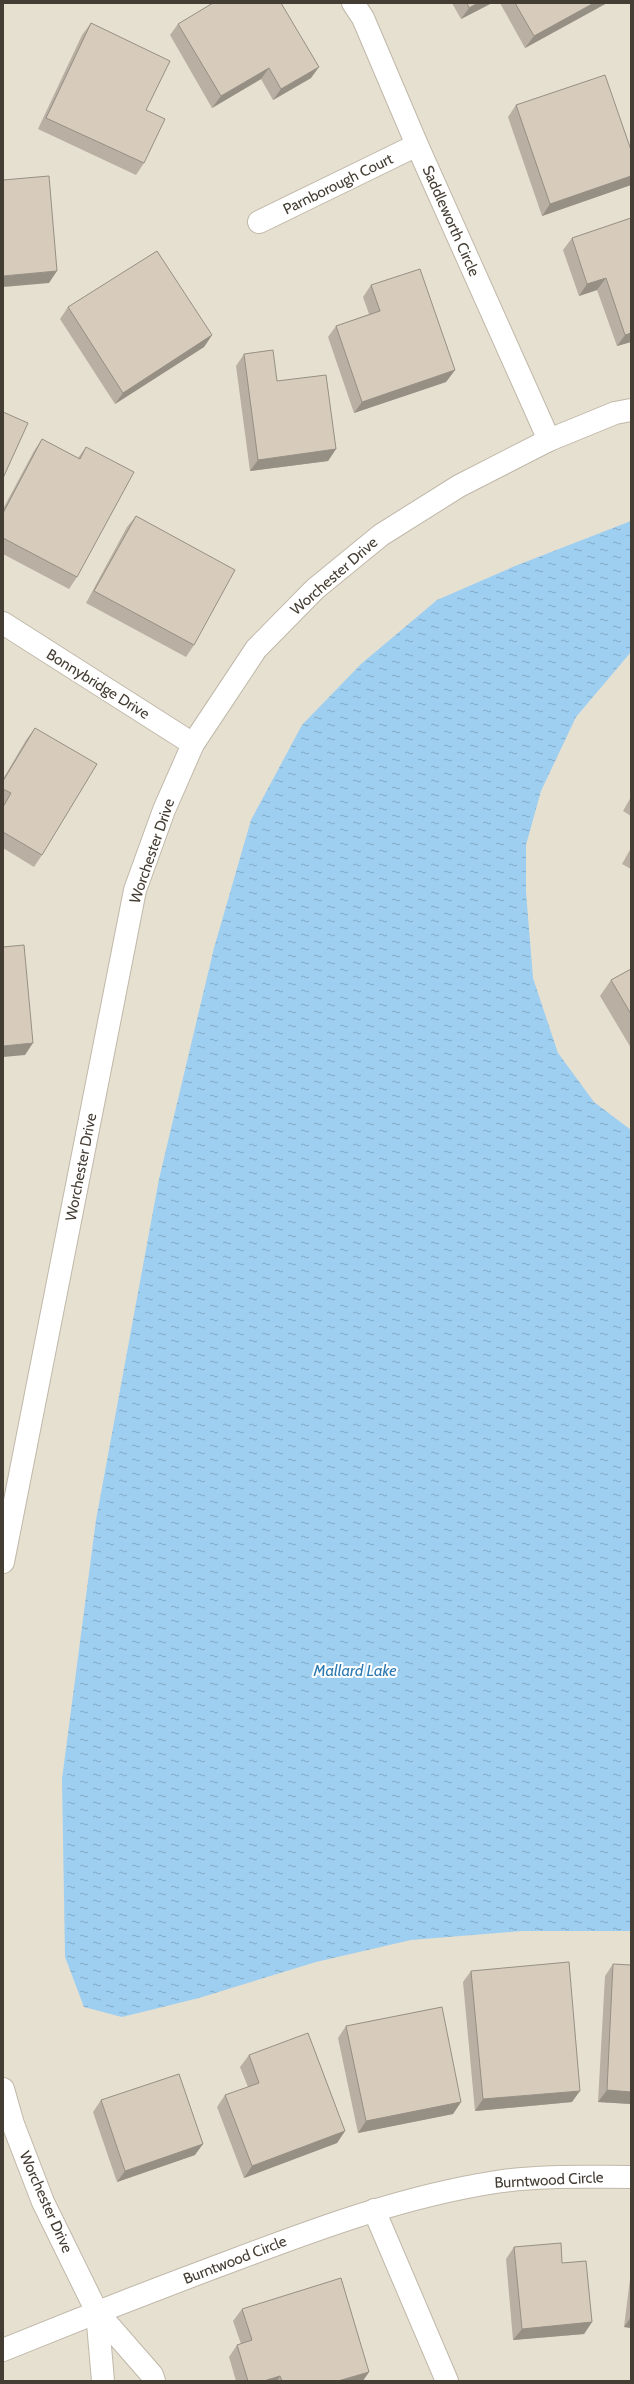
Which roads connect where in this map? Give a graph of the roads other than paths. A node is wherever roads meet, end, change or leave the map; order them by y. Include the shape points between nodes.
1 (353, 3) edge
2 (417, 145) junction
3 (259, 222) dead end
4 (631, 410) edge
5 (549, 440) junction
6 (3, 623) edge
7 (193, 744) junction
8 (8, 1507) edge
9 (3, 1562) edge
10 (3, 2089) edge
11 (631, 2177) edge
12 (374, 2210) junction
13 (97, 2312) junction
14 (3, 2350) edge
15 (103, 2381) edge
16 (154, 2381) edge
17 (446, 2381) edge

1 - 2 street, Saddleworth Circle via 363,18
2 - 3 street, Parnborough Court
2 - 5 street, Saddleworth Circle
4 - 5 street, Worchester Drive via 615,413
5 - 7 street, Worchester Drive via 459,486 387,531 315,589 256,649
6 - 7 street, Bonnybridge Drive
7 - 8 street, Worchester Drive via 164,810 135,890
8 - 9 street, Worchester Drive
10 - 13 street, Worchester Drive via 13,2124 43,2202
11 - 12 street, Burntwood Circle via 563,2177 498,2182 431,2194
12 - 13 street, Burntwood Circle
12 - 17 street
13 - 14 street, Burntwood Circle
13 - 15 street, Worchester Drive
13 - 16 street, Worchester Drive via 152,2375

